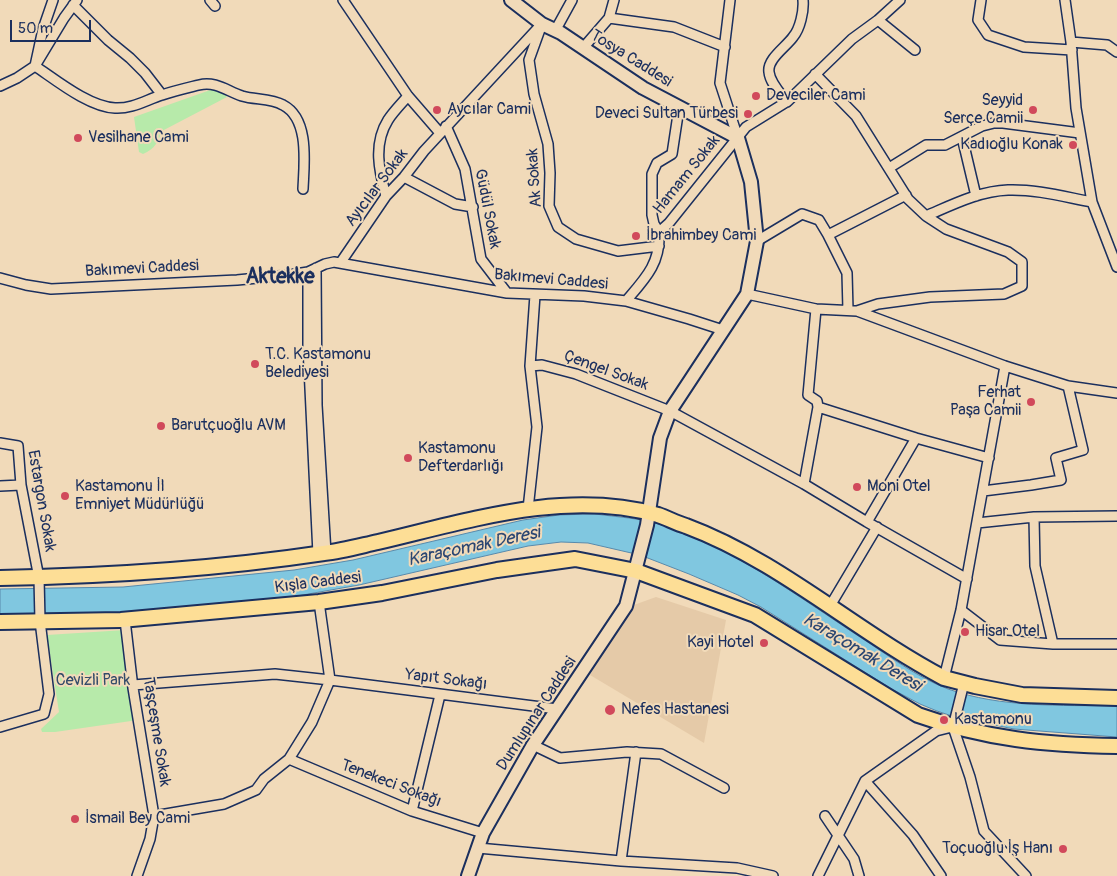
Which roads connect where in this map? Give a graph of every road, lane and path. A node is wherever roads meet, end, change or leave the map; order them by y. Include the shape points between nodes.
1 (54, 0) edge
2 (343, 0) edge
3 (512, 0) edge
4 (572, 0) edge
5 (614, 0) edge
6 (730, 0) edge
7 (803, 0) edge
8 (900, 0) edge
9 (981, 0) edge
10 (1065, 0) edge
11 (75, 2) edge
12 (609, 18) junction
13 (878, 20) junction
14 (542, 24) junction
15 (555, 31) junction
16 (1072, 46) junction
17 (583, 48) junction
18 (724, 48) junction
19 (915, 50) dead end
20 (1117, 52) edge
21 (34, 66) junction
22 (815, 74) junction
23 (0, 86) edge
24 (162, 95) junction
25 (408, 96) junction
26 (787, 102) junction
27 (679, 108) junction
28 (443, 130) junction
29 (1080, 133) junction
30 (962, 137) junction
31 (738, 138) junction
32 (889, 168) junction
33 (404, 177) junction
34 (303, 189) dead end
35 (906, 195) junction
36 (386, 196) junction
37 (976, 196) junction
38 (1092, 202) junction
39 (472, 208) junction
40 (926, 216) junction
41 (659, 232) junction
42 (828, 235) junction
43 (757, 241) junction
44 (659, 246) junction
45 (341, 262) junction
46 (1117, 266) edge
47 (312, 270) junction
48 (0, 278) edge
49 (507, 293) junction
50 (747, 294) junction
51 (535, 295) junction
52 (626, 302) junction
53 (816, 309) junction
54 (853, 310) junction
55 (723, 330) junction
56 (530, 366) junction
57 (1005, 366) junction
58 (1068, 386) junction
59 (1117, 393) edge
60 (818, 407) junction
61 (670, 411) junction
62 (916, 438) junction
63 (0, 443) edge
64 (989, 458) junction
65 (804, 484) junction
66 (21, 485) junction
67 (0, 486) edge
68 (983, 491) junction
69 (528, 509) junction
70 (649, 513) junction
71 (1117, 516) edge
72 (1034, 517) junction
73 (867, 522) junction
74 (977, 523) junction
75 (876, 527) junction
76 (322, 554) junction
77 (636, 571) junction
78 (0, 578) edge
79 (39, 578) junction
80 (966, 579) junction
81 (319, 602) junction
82 (830, 606) junction
83 (961, 610) junction
84 (125, 620) junction
85 (40, 621) junction
86 (0, 622) edge
87 (1053, 644) junction
88 (1117, 644) edge
89 (944, 678) junction
90 (330, 680) junction
91 (964, 683) junction
92 (133, 684) junction
93 (440, 694) junction
94 (1117, 698) edge
95 (557, 709) junction
96 (0, 727) edge
97 (953, 727) junction
98 (533, 745) junction
99 (1117, 746) edge
100 (636, 752) junction
101 (289, 759) junction
102 (865, 780) junction
103 (724, 788) dead end
104 (412, 811) junction
105 (154, 816) junction
106 (825, 816) dead end
107 (483, 833) junction
108 (838, 836) junction
109 (478, 848) junction
110 (621, 860) junction
111 (716, 872) edge
112 (137, 876) edge
113 (468, 876) edge
114 (773, 876) edge
115 (818, 876) edge
116 (858, 876) edge
117 (941, 876) edge
118 (1026, 876) edge

1 - 21 street
2 - 25 street
3 - 14 main road, Tosya Caddesi
4 - 15 street
5 - 12 street
6 - 18 street
7 - 26 street via 804,7 795,35 769,66 772,81
8 - 13 street, Hamam Sokak
9 - 16 street via 978,20 988,35 1024,46
10 - 16 street
11 - 21 street
11 - 24 street via 108,40 145,73
12 - 17 street
12 - 18 street via 674,27
13 - 19 street
13 - 22 street, Hamam Sokak
14 - 15 main road, Tosya Caddesi
14 - 28 street, Ayıcılar Sokak
14 - 44 street, Ak Sokak via 529,60 534,94 548,144 548,206 558,227 576,239 618,251
15 - 17 main road, Tosya Caddesi
16 - 20 street via 1107,45
16 - 29 street
17 - 27 main road, Tosya Caddesi
18 - 31 street via 720,83
21 - 23 street
21 - 24 street via 101,106 130,107
22 - 26 street, Hamam Sokak
22 - 32 street via 856,116
24 - 34 street via 211,83 244,96 283,104 292,111 302,132
25 - 28 street
25 - 36 street via 388,120 379,139 380,170
26 - 31 street, Hamam Sokak via 746,127
27 - 31 main road, Tosya Caddesi
27 - 41 street via 672,154 657,163 652,174 652,215
28 - 33 street, Ayıcılar Sokak
28 - 39 street, Güdül Sokak via 465,169
29 - 30 street via 994,123
29 - 38 street
30 - 32 street via 945,145 926,144
30 - 37 street
31 - 41 street, Hamam Sokak
31 - 43 main road via 751,182
32 - 35 street
33 - 36 street, Ayıcılar Sokak
33 - 39 street via 455,204
35 - 40 street
35 - 42 street
36 - 45 street, Ayıcılar Sokak
37 - 38 street via 1007,190
37 - 40 street
38 - 46 street
39 - 49 street, Güdül Sokak via 482,259
40 - 54 street via 946,229 1008,252 1022,262 1022,286 1004,294 930,297
41 - 44 street
42 - 43 street via 819,220 802,214
42 - 54 street via 847,273
43 - 50 main road
44 - 52 street via 651,272
45 - 47 street, Bakımevi Caddesi
45 - 49 street, Bakımevi Caddesi
47 - 48 street, Bakımevi Caddesi via 238,280 51,289
47 - 76 street via 308,347
49 - 51 street, Bakımevi Caddesi
50 - 53 street
50 - 55 main road, Dumlupınar Caddesi
51 - 52 street, Bakımevi Caddesi via 584,296
51 - 56 street
52 - 55 street, Bakımevi Caddesi
53 - 54 street
53 - 60 street via 808,395 817,401
54 - 57 street
55 - 61 main road, Dumlupınar Caddesi
56 - 61 street, Çengel Sokak via 576,374
56 - 69 street via 537,427
57 - 58 street
57 - 64 street
58 - 59 street
58 - 68 street via 1083,450 1056,458 1061,480
60 - 62 street
60 - 65 street
61 - 65 street, Çengel Sokak
61 - 70 main road, Dumlupınar Caddesi via 660,438
62 - 64 street
62 - 73 street
63 - 66 street, Estargon Sokak via 18,446
64 - 68 street
65 - 73 street, Çengel Sokak
66 - 67 street
66 - 79 street, Estargon Sokak
68 - 74 street
69 - 70 main road via 593,505
69 - 76 main road
70 - 77 main road, Dumlupınar Caddesi
70 - 82 main road via 703,532 744,553
71 - 72 street
72 - 74 street
72 - 87 street via 1035,566
73 - 75 street, Çengel Sokak
74 - 80 street
75 - 80 street, Çengel Sokak
75 - 82 street
76 - 79 main road via 131,573
77 - 81 main road, Kışla Caddesi via 576,559
77 - 95 main road, Dumlupınar Caddesi via 626,606
77 - 97 main road, Kışla Caddesi via 755,615 918,715
78 - 79 main road
79 - 85 street, Estargon Sokak
80 - 83 street
81 - 84 main road, Kışla Caddesi
81 - 90 street
82 - 89 main road
83 - 87 street via 1000,640
83 - 89 street
84 - 85 main road, Kışla Caddesi
84 - 92 street, Taşçeşme Sokak
85 - 86 main road, Kışla Caddesi
85 - 96 street, Estargon Sokak via 49,694 44,714
87 - 88 street
89 - 91 main road
90 - 92 street, Yapıt Sokağı via 275,674
90 - 93 street, Yapıt Sokağı
90 - 101 street via 312,722
91 - 94 main road via 1022,695
91 - 97 street
92 - 105 street, Taşçeşme Sokak
93 - 95 street, Yapıt Sokağı
93 - 104 street
95 - 98 main road, Dumlupınar Caddesi
97 - 99 main road, Kışla Caddesi via 1061,745
97 - 102 street via 936,730
97 - 118 street via 984,831
98 - 100 street via 560,758
98 - 107 main road, Dumlupınar Caddesi
100 - 103 street via 661,754
100 - 110 street
101 - 104 street, Tenekeci Sokağı
101 - 105 street via 264,779 256,790 224,804
102 - 108 street
102 - 117 street via 913,835
104 - 107 street, Tenekeci Sokağı
105 - 112 street, Taşçeşme Sokak
106 - 108 street
107 - 109 main road, Dumlupınar Caddesi
108 - 115 street
108 - 116 street via 854,859
109 - 110 street
109 - 113 main road, Dumlupınar Caddesi
110 - 111 street
111 - 114 street via 737,868

